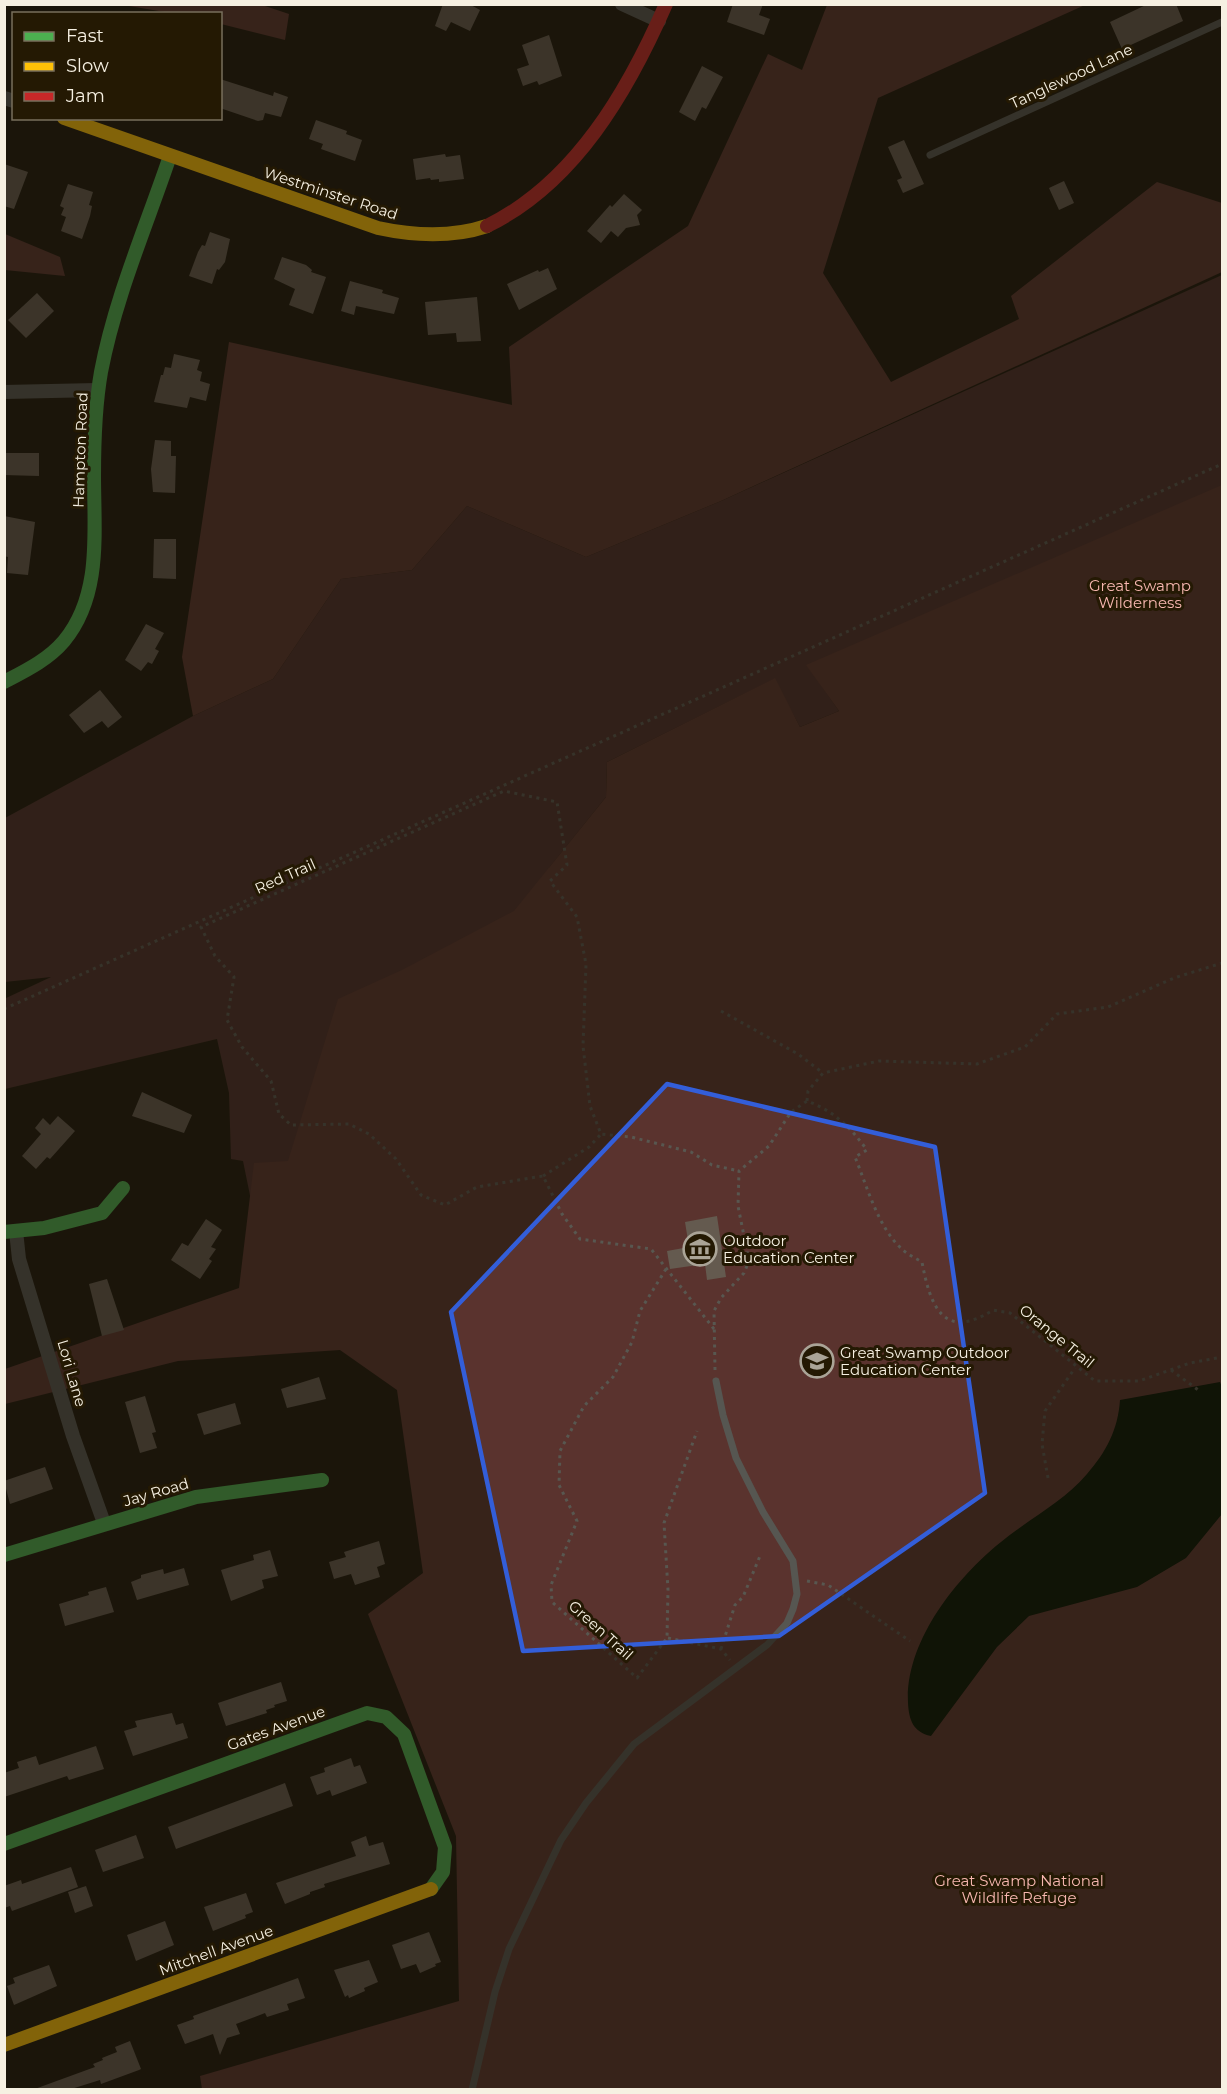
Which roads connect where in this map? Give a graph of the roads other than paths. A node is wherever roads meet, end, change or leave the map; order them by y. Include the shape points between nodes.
1 (622, 4) edge
2 (666, 4) edge
3 (659, 21) junction
4 (1222, 22) edge
5 (70, 120) edge
6 (930, 155) dead end
7 (170, 156) junction
8 (98, 390) junction
9 (4, 392) edge
10 (4, 682) edge
11 (123, 1188) dead end
12 (10, 1231) edge
13 (716, 1381) road end
14 (322, 1480) dead end
15 (104, 1523) junction
16 (4, 1556) edge
17 (4, 1844) edge
18 (437, 1884) joint
19 (4, 2045) edge
20 (472, 2090) edge

1 - 3 street
2 - 3 street, Westminster Road
3 - 7 street, Westminster Road via 624,89 586,143 537,194 515,212 486,227 433,236 406,235
4 - 6 lane, Tanglewood Lane
5 - 7 street, Westminster Road
7 - 8 street, Hampton Road via 117,308
8 - 9 street
8 - 10 street, Hampton Road via 94,567 84,607 63,641 26,671
11 - 12 street via 102,1213 44,1228
12 - 15 street, Lori Lane via 76,1447
13 - 20 lane via 736,1458 793,1561 797,1594 787,1623 767,1645 634,1744 613,1766 561,1840 509,1949
14 - 15 street, Jay Road via 196,1497
15 - 16 street, Jay Road
17 - 18 street, Gates Avenue via 357,1716 376,1714 393,1721 404,1734 445,1847 446,1867
18 - 19 street, Mitchell Avenue via 428,1892

